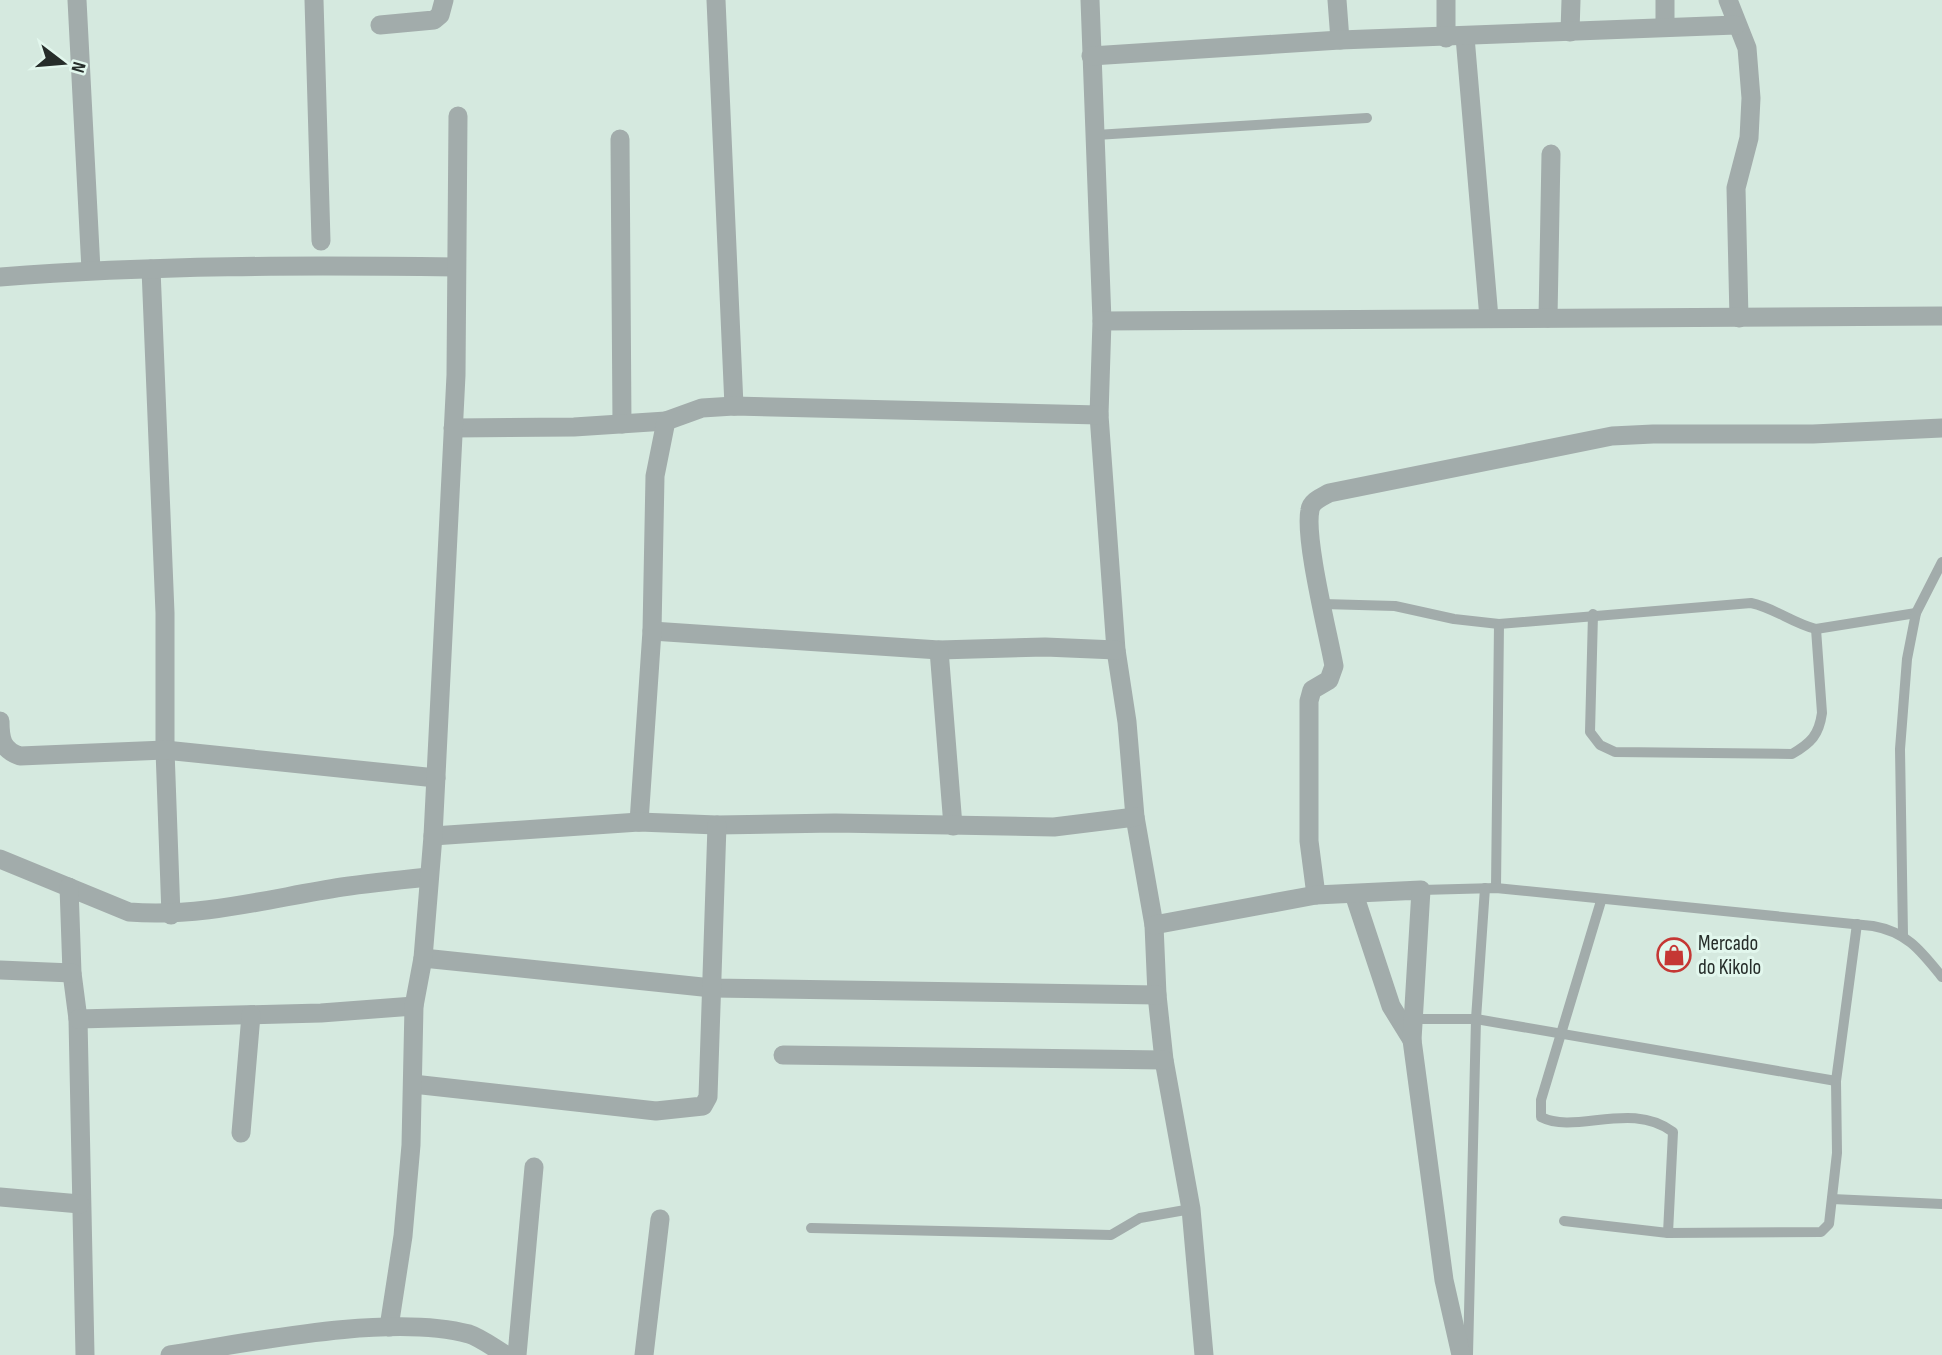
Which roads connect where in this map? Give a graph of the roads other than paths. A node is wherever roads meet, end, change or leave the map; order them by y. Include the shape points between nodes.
1 (77, 0) edge
2 (314, 0) edge
3 (444, 0) edge
4 (716, 0) edge
5 (1090, 0) edge
6 (1337, 0) edge
7 (1446, 0) edge
8 (1571, 0) edge
9 (1665, 0) edge
10 (1728, 0) edge
11 (380, 25) dead end
12 (1736, 25) junction
13 (1665, 27) junction
14 (1570, 32) junction
15 (1456, 38) junction
16 (1340, 40) junction
17 (1091, 56) junction
18 (458, 116) dead end
19 (1367, 118) dead end
20 (1096, 135) junction
21 (620, 139) dead end
22 (1551, 155) dead end
23 (321, 241) dead end
24 (456, 267) junction
25 (151, 269) junction
26 (90, 270) junction
27 (0, 276) edge
28 (1942, 316) edge
29 (1489, 318) junction
30 (1548, 318) junction
31 (1740, 318) junction
32 (1102, 321) junction
33 (734, 406) junction
34 (1099, 415) junction
35 (666, 421) junction
36 (622, 424) junction
37 (453, 428) junction
38 (1942, 428) edge
39 (1942, 562) edge
40 (1322, 604) junction
41 (1916, 613) junction
42 (1593, 614) junction
43 (1499, 624) junction
44 (1816, 629) junction
45 (652, 631) junction
46 (939, 650) junction
47 (1116, 650) junction
48 (0, 721) edge
49 (165, 750) junction
50 (436, 778) junction
51 (1135, 817) junction
52 (639, 822) junction
53 (718, 825) junction
54 (953, 826) junction
55 (433, 836) junction
56 (0, 859) edge
57 (428, 877) junction
58 (69, 887) junction
59 (1491, 888) junction
60 (1421, 890) junction
61 (1354, 894) junction
62 (1316, 895) junction
63 (1601, 901) junction
64 (171, 915) junction
65 (1857, 924) junction
66 (1154, 925) junction
67 (1903, 935) junction
68 (423, 958) junction
69 (0, 970) edge
70 (72, 973) junction
71 (1942, 977) edge
72 (712, 988) junction
73 (1157, 995) junction
74 (414, 1006) junction
75 (251, 1015) junction
76 (1476, 1018) junction
77 (78, 1019) junction
78 (1413, 1019) junction
79 (1562, 1032) junction
80 (1412, 1040) junction
81 (783, 1055) dead end
82 (1164, 1060) junction
83 (1836, 1082) junction
84 (413, 1084) junction
85 (241, 1133) dead end
86 (534, 1167) dead end
87 (0, 1197) edge
88 (1832, 1199) junction
89 (80, 1204) junction
90 (1942, 1204) edge
91 (1191, 1209) junction
92 (660, 1219) dead end
93 (1564, 1221) dead end
94 (811, 1228) dead end
95 (1668, 1233) junction
96 (390, 1327) junction
97 (85, 1355) edge
98 (170, 1355) edge
99 (506, 1355) edge
100 (517, 1355) edge
101 (644, 1355) edge
102 (1204, 1355) edge
103 (1461, 1355) edge
104 (1468, 1355) edge

1 - 26 street
2 - 23 street
3 - 11 street via 434,20
4 - 33 street
5 - 17 street
6 - 16 street
7 - 15 street
8 - 14 street
9 - 13 street
10 - 12 street
12 - 13 street
12 - 31 street via 1746,48 1751,122 1736,188
13 - 14 street
14 - 15 street
15 - 16 street
15 - 29 street
16 - 17 street
17 - 20 street
18 - 24 street
19 - 20 lane
20 - 32 street
21 - 36 street
22 - 30 street
24 - 25 street
24 - 37 street
25 - 26 street
25 - 49 street via 165,613
26 - 27 street
28 - 31 street
29 - 30 street
29 - 32 street
30 - 31 street
32 - 34 street
33 - 34 street
33 - 35 street via 702,408
34 - 47 street
35 - 36 street
35 - 45 street via 655,476
36 - 37 street
37 - 50 street
38 - 40 street via 1813,435 1612,436 1329,492 1312,503 1309,511
39 - 41 lane
40 - 43 lane via 1395,606
40 - 62 street via 1334,666 1329,681 1312,690 1309,701 1309,841
41 - 44 lane
41 - 67 lane via 1907,659 1900,749
42 - 43 lane
42 - 44 lane via 1751,603
42 - 44 lane via 1590,732 1600,745 1615,752 1792,754 1812,742 1822,713
43 - 59 lane
45 - 46 street
45 - 52 street
46 - 47 street
46 - 54 street
47 - 51 street
48 - 49 street via 2,742 8,752 20,756
49 - 50 street
49 - 64 street
50 - 55 street
51 - 54 street via 1054,827
51 - 66 street
52 - 53 street
52 - 55 street
53 - 54 street
53 - 72 street
55 - 57 street
56 - 58 street
57 - 64 street
57 - 68 street
58 - 64 street via 129,912
58 - 70 street
59 - 60 lane
59 - 63 lane
59 - 76 lane
60 - 61 street
60 - 78 street
61 - 62 street
61 - 80 street via 1391,1006
62 - 66 street
63 - 65 lane
63 - 79 lane
65 - 67 lane
65 - 83 lane
66 - 73 street
67 - 71 lane
68 - 72 street
68 - 74 street
69 - 70 street
70 - 77 street
72 - 73 street
72 - 84 street via 708,1097 703,1106 656,1111
73 - 82 street
74 - 75 street
74 - 84 street
75 - 77 street
75 - 85 street
76 - 78 lane
76 - 79 lane
76 - 104 lane
77 - 89 street
78 - 80 street
79 - 83 lane
79 - 95 lane via 1541,1100 1541,1117 1551,1123 1616,1117 1663,1124 1673,1132
80 - 103 street via 1444,1280
81 - 82 street
82 - 91 street
83 - 88 lane via 1839,1115
84 - 96 street via 403,1236
86 - 100 street
87 - 89 street
88 - 90 lane
88 - 95 lane via 1829,1224 1821,1232
89 - 97 street
91 - 94 lane via 1140,1218 1111,1235
91 - 102 street
92 - 101 street
93 - 95 lane
96 - 98 street
96 - 99 street via 471,1335

